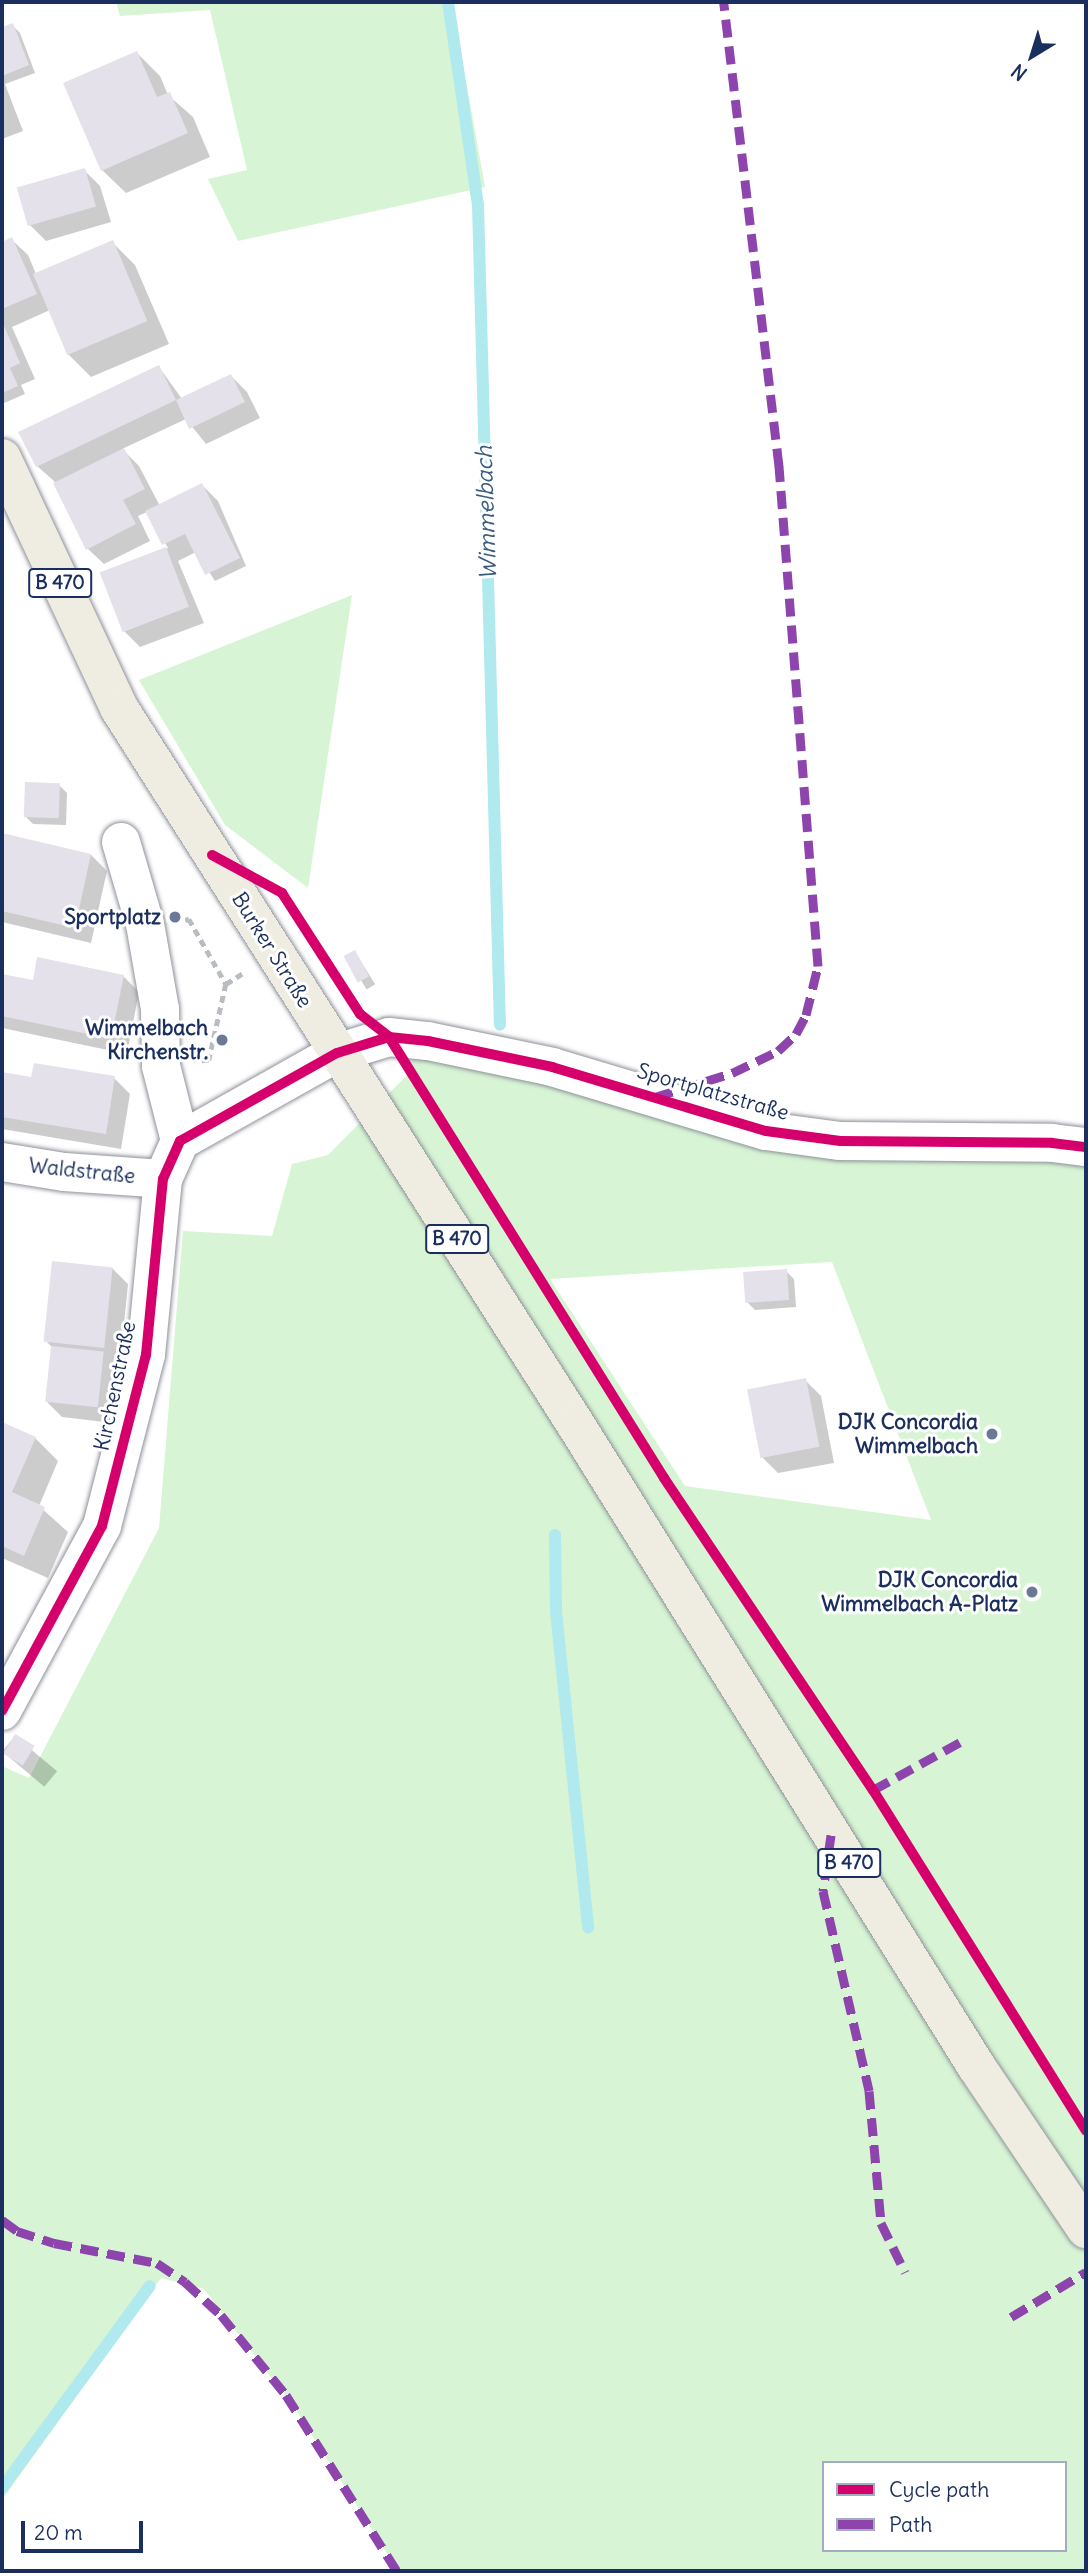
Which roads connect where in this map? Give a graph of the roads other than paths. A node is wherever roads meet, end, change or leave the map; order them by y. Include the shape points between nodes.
1 (2, 457) edge
2 (13, 513) edge
3 (121, 842) dead end
4 (337, 1053) junction
5 (180, 1141) junction
6 (1086, 1147) edge
7 (2, 1162) edge
8 (163, 1179) junction
9 (2, 1712) edge
10 (1086, 2229) edge

1 - 2 main road, Burker Straße / B 470
2 - 4 main road, Burker Straße / B 470 via 119,709
3 - 5 street via 145,924 160,1009 162,1066
4 - 5 street
4 - 6 street, Sportplatzstraße via 389,1037 428,1041 552,1067 766,1131 840,1141
4 - 10 main road, Burker Straße / B 470 via 576,1425 962,2043
5 - 8 street, Kirchenstraße
7 - 8 street, Waldstraße
8 - 9 street, Kirchenstraße via 146,1355 102,1526

